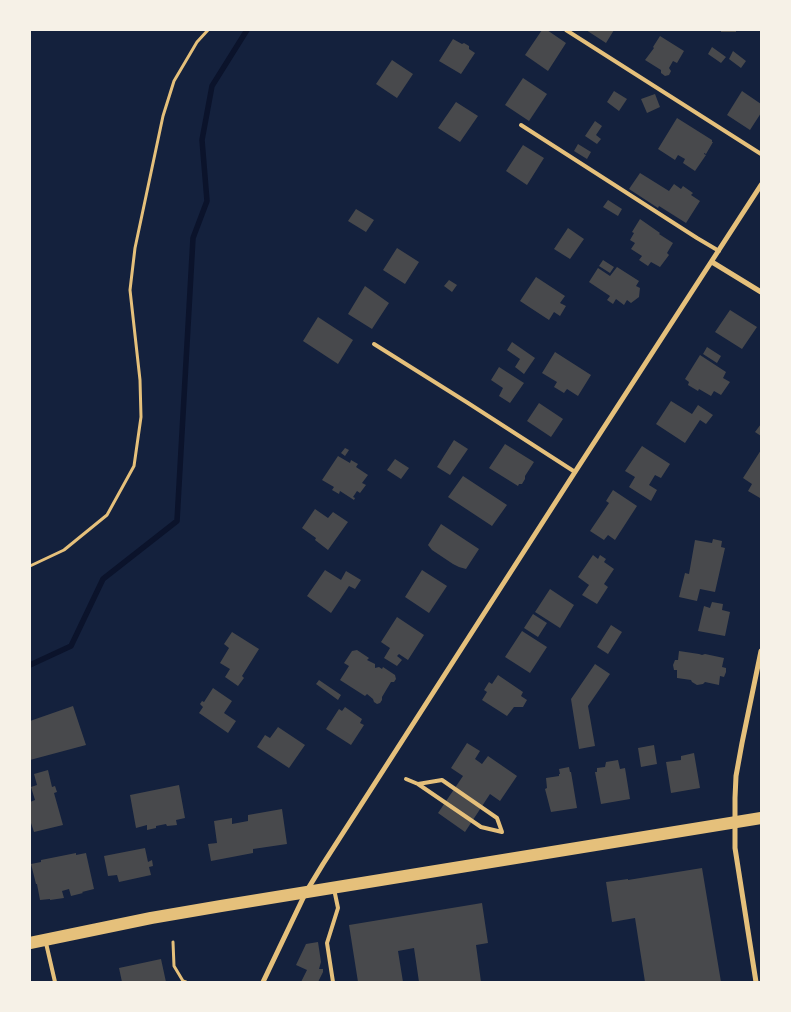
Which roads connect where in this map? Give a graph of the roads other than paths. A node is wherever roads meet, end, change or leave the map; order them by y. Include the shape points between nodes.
1 (566, 30) edge
2 (521, 125) dead end
3 (761, 154) edge
4 (761, 186) edge
5 (719, 251) junction
6 (712, 262) junction
7 (761, 292) edge
8 (374, 344) dead end
9 (575, 472) junction
10 (761, 651) edge
11 (406, 779) dead end
12 (418, 784) junction
13 (761, 818) edge
14 (734, 822) junction
15 (333, 888) junction
16 (306, 892) junction
17 (46, 940) junction
18 (30, 944) edge
19 (55, 982) edge
20 (263, 982) edge
21 (333, 982) edge
22 (756, 982) edge

1 - 3 lane
2 - 5 lane
4 - 5 street
5 - 6 street
6 - 7 street
6 - 9 street
8 - 9 lane
9 - 16 street
10 - 14 street via 736,776
11 - 12 lane
12 - 12 lane via 481,827 502,832 497,818 442,780
13 - 14 main road
14 - 15 main road
14 - 22 street via 735,848
15 - 16 main road
15 - 21 lane via 338,908 327,943
16 - 17 main road via 151,918
16 - 20 street
17 - 18 main road
17 - 19 lane

